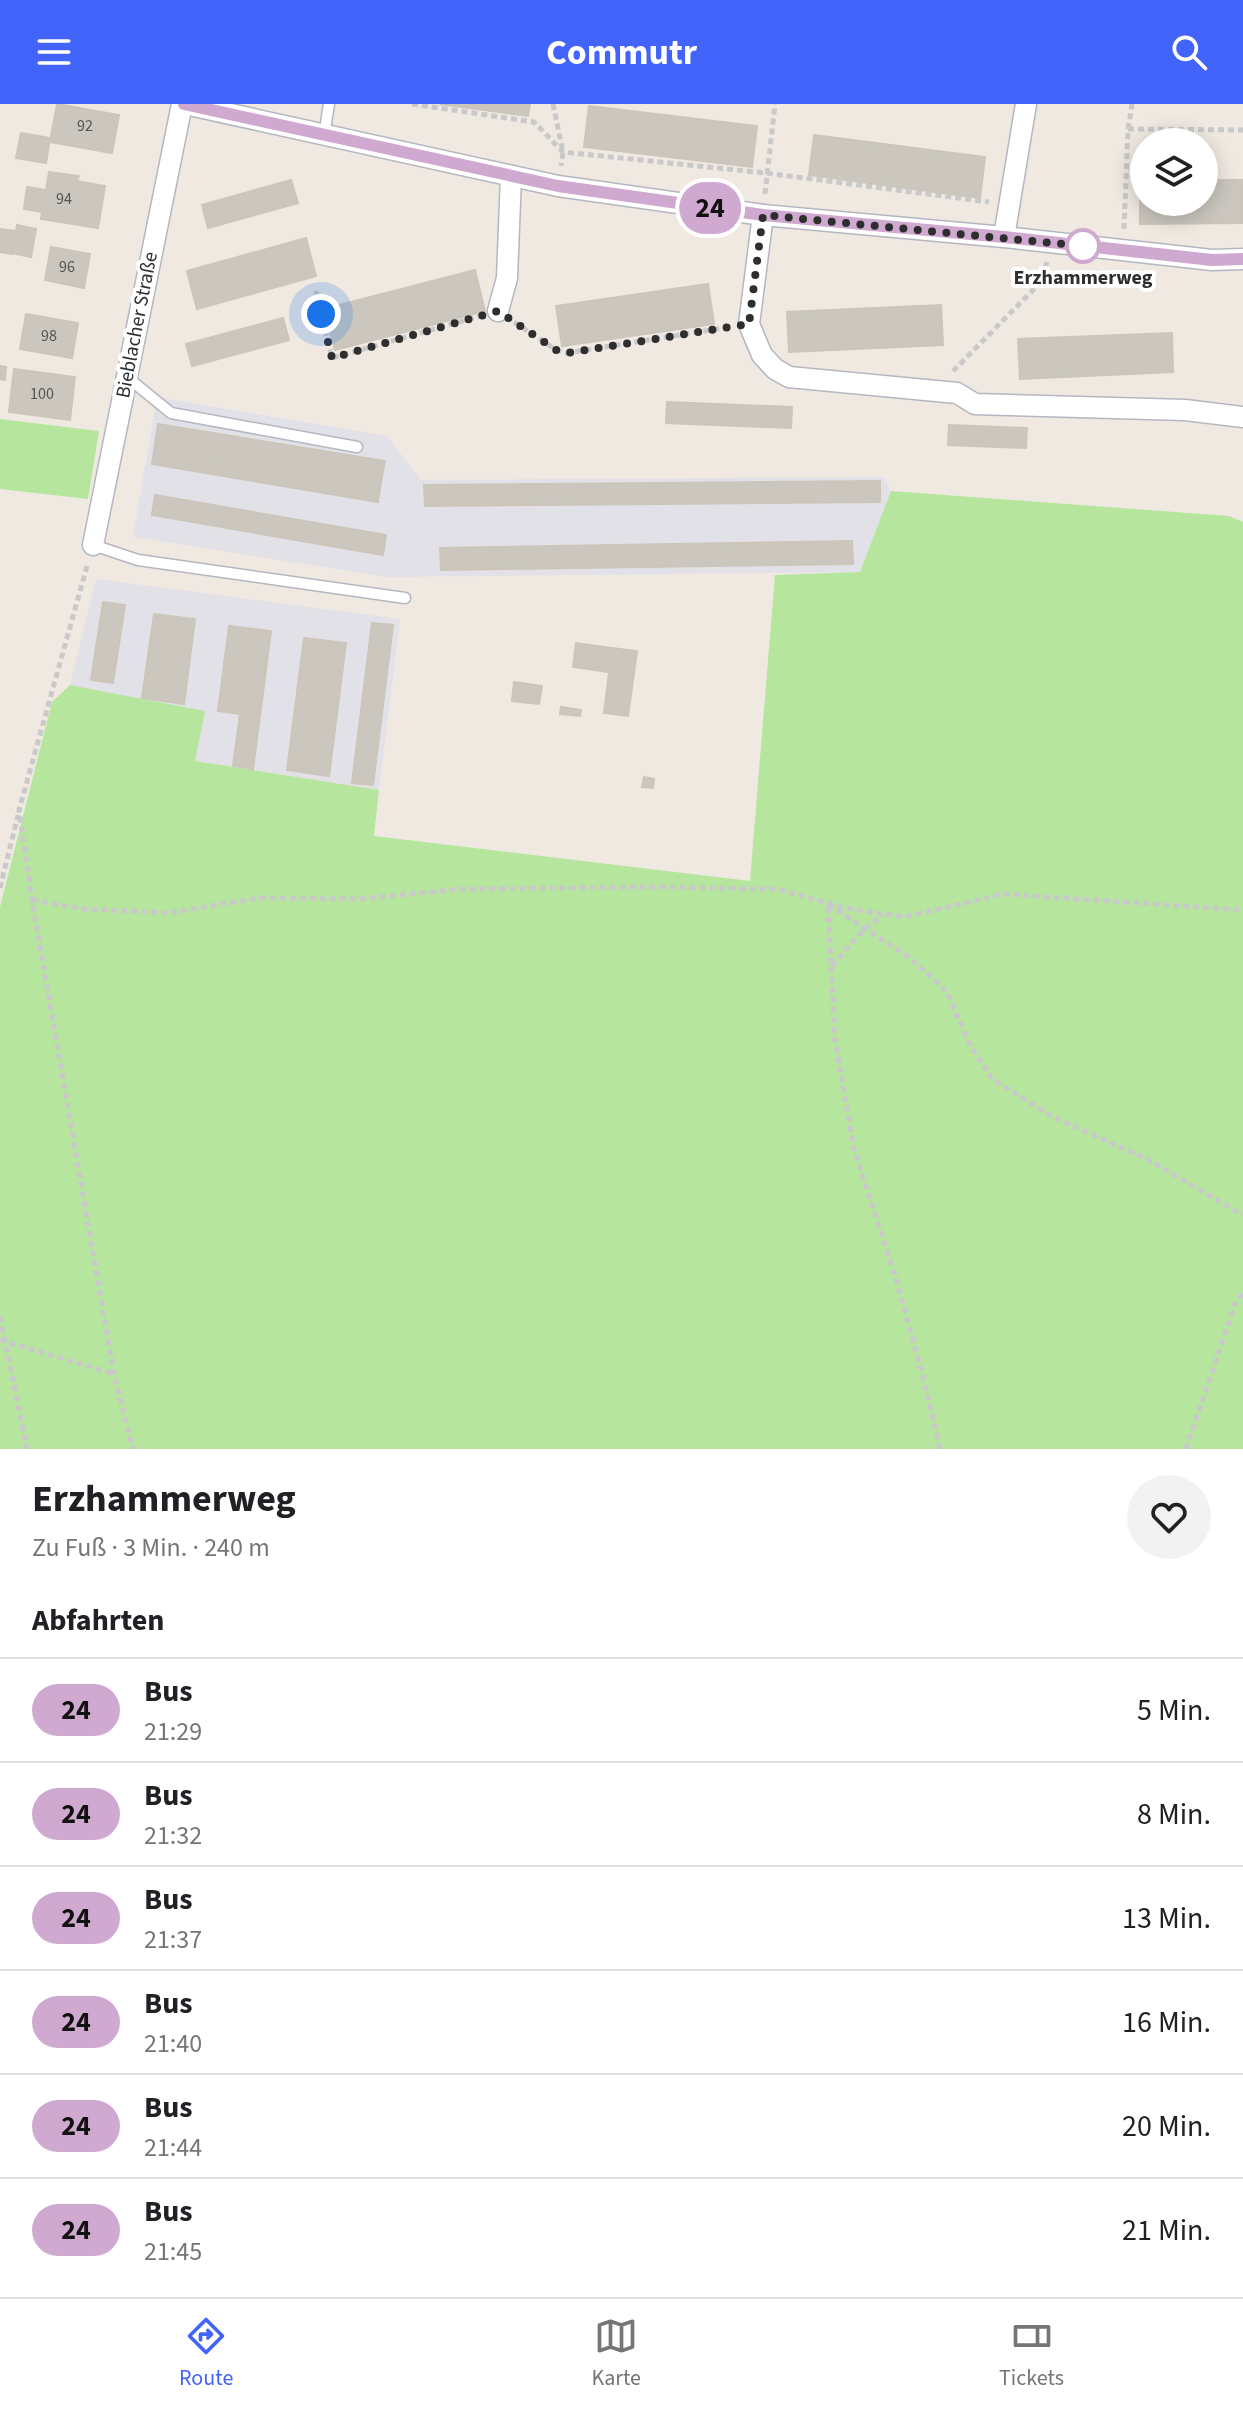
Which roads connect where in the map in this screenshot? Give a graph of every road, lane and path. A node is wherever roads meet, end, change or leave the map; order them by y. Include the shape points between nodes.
1 (183, 104) edge
2 (329, 104) edge
3 (412, 104) edge
4 (553, 104) edge
5 (775, 104) edge
6 (1026, 104) edge
7 (1132, 104) edge
8 (1128, 129) junction
9 (1243, 130) edge
10 (324, 136) junction
11 (563, 152) junction
12 (766, 173) junction
13 (511, 176) junction
14 (558, 186) junction
15 (1010, 205) junction
16 (763, 215) junction
17 (1004, 237) junction
18 (1054, 242) junction
19 (1124, 250) junction
20 (1243, 259) edge
21 (316, 291) dead end
22 (498, 311) junction
23 (749, 324) junction
24 (127, 377) junction
25 (944, 391) junction
26 (1243, 417) edge
27 (357, 447) dead end
28 (93, 545) junction
29 (405, 598) dead end
30 (19, 810) junction
31 (0, 888) edge
32 (32, 900) junction
33 (828, 904) junction
34 (1243, 910) edge
35 (884, 914) junction
36 (864, 929) junction
37 (832, 966) junction
38 (1243, 1215) edge
39 (1243, 1293) edge
40 (0, 1317) edge
41 (2, 1340) edge
42 (114, 1374) junction
43 (27, 1449) edge
44 (133, 1449) edge
45 (940, 1449) edge
46 (1186, 1449) edge

1 - 10 street
1 - 24 street, Bieblacher Straße
2 - 10 lane
3 - 11 path via 534,122
4 - 11 path
5 - 12 path
6 - 15 street
7 - 8 path
8 - 9 path
8 - 19 path
10 - 13 street
11 - 12 path
11 - 14 path
12 - 15 path
12 - 16 path
13 - 14 street
13 - 22 street via 507,278
14 - 16 street
15 - 17 street
16 - 17 street
16 - 23 street
17 - 18 street
18 - 19 street
18 - 25 path via 1040,283 955,368
19 - 20 street
21 - 22 path via 332,358
22 - 23 path via 567,353
23 - 25 street via 762,355 789,377
24 - 27 lane via 171,413
24 - 28 street, Bieblacher Straße
25 - 26 street via 975,404 1185,410
28 - 29 lane via 138,560
28 - 30 path
30 - 31 path
30 - 32 path
32 - 33 path via 84,909 168,913 259,898 654,887 777,889
32 - 42 path
33 - 35 path
33 - 36 path
33 - 37 path
34 - 35 path via 1003,894 904,917
35 - 36 path
36 - 37 path
36 - 38 path via 910,958 947,992 992,1079 1053,1117 1147,1159
37 - 45 path via 835,1040 854,1149 897,1282
39 - 46 path
40 - 41 path
41 - 42 path
41 - 43 path
42 - 44 path

